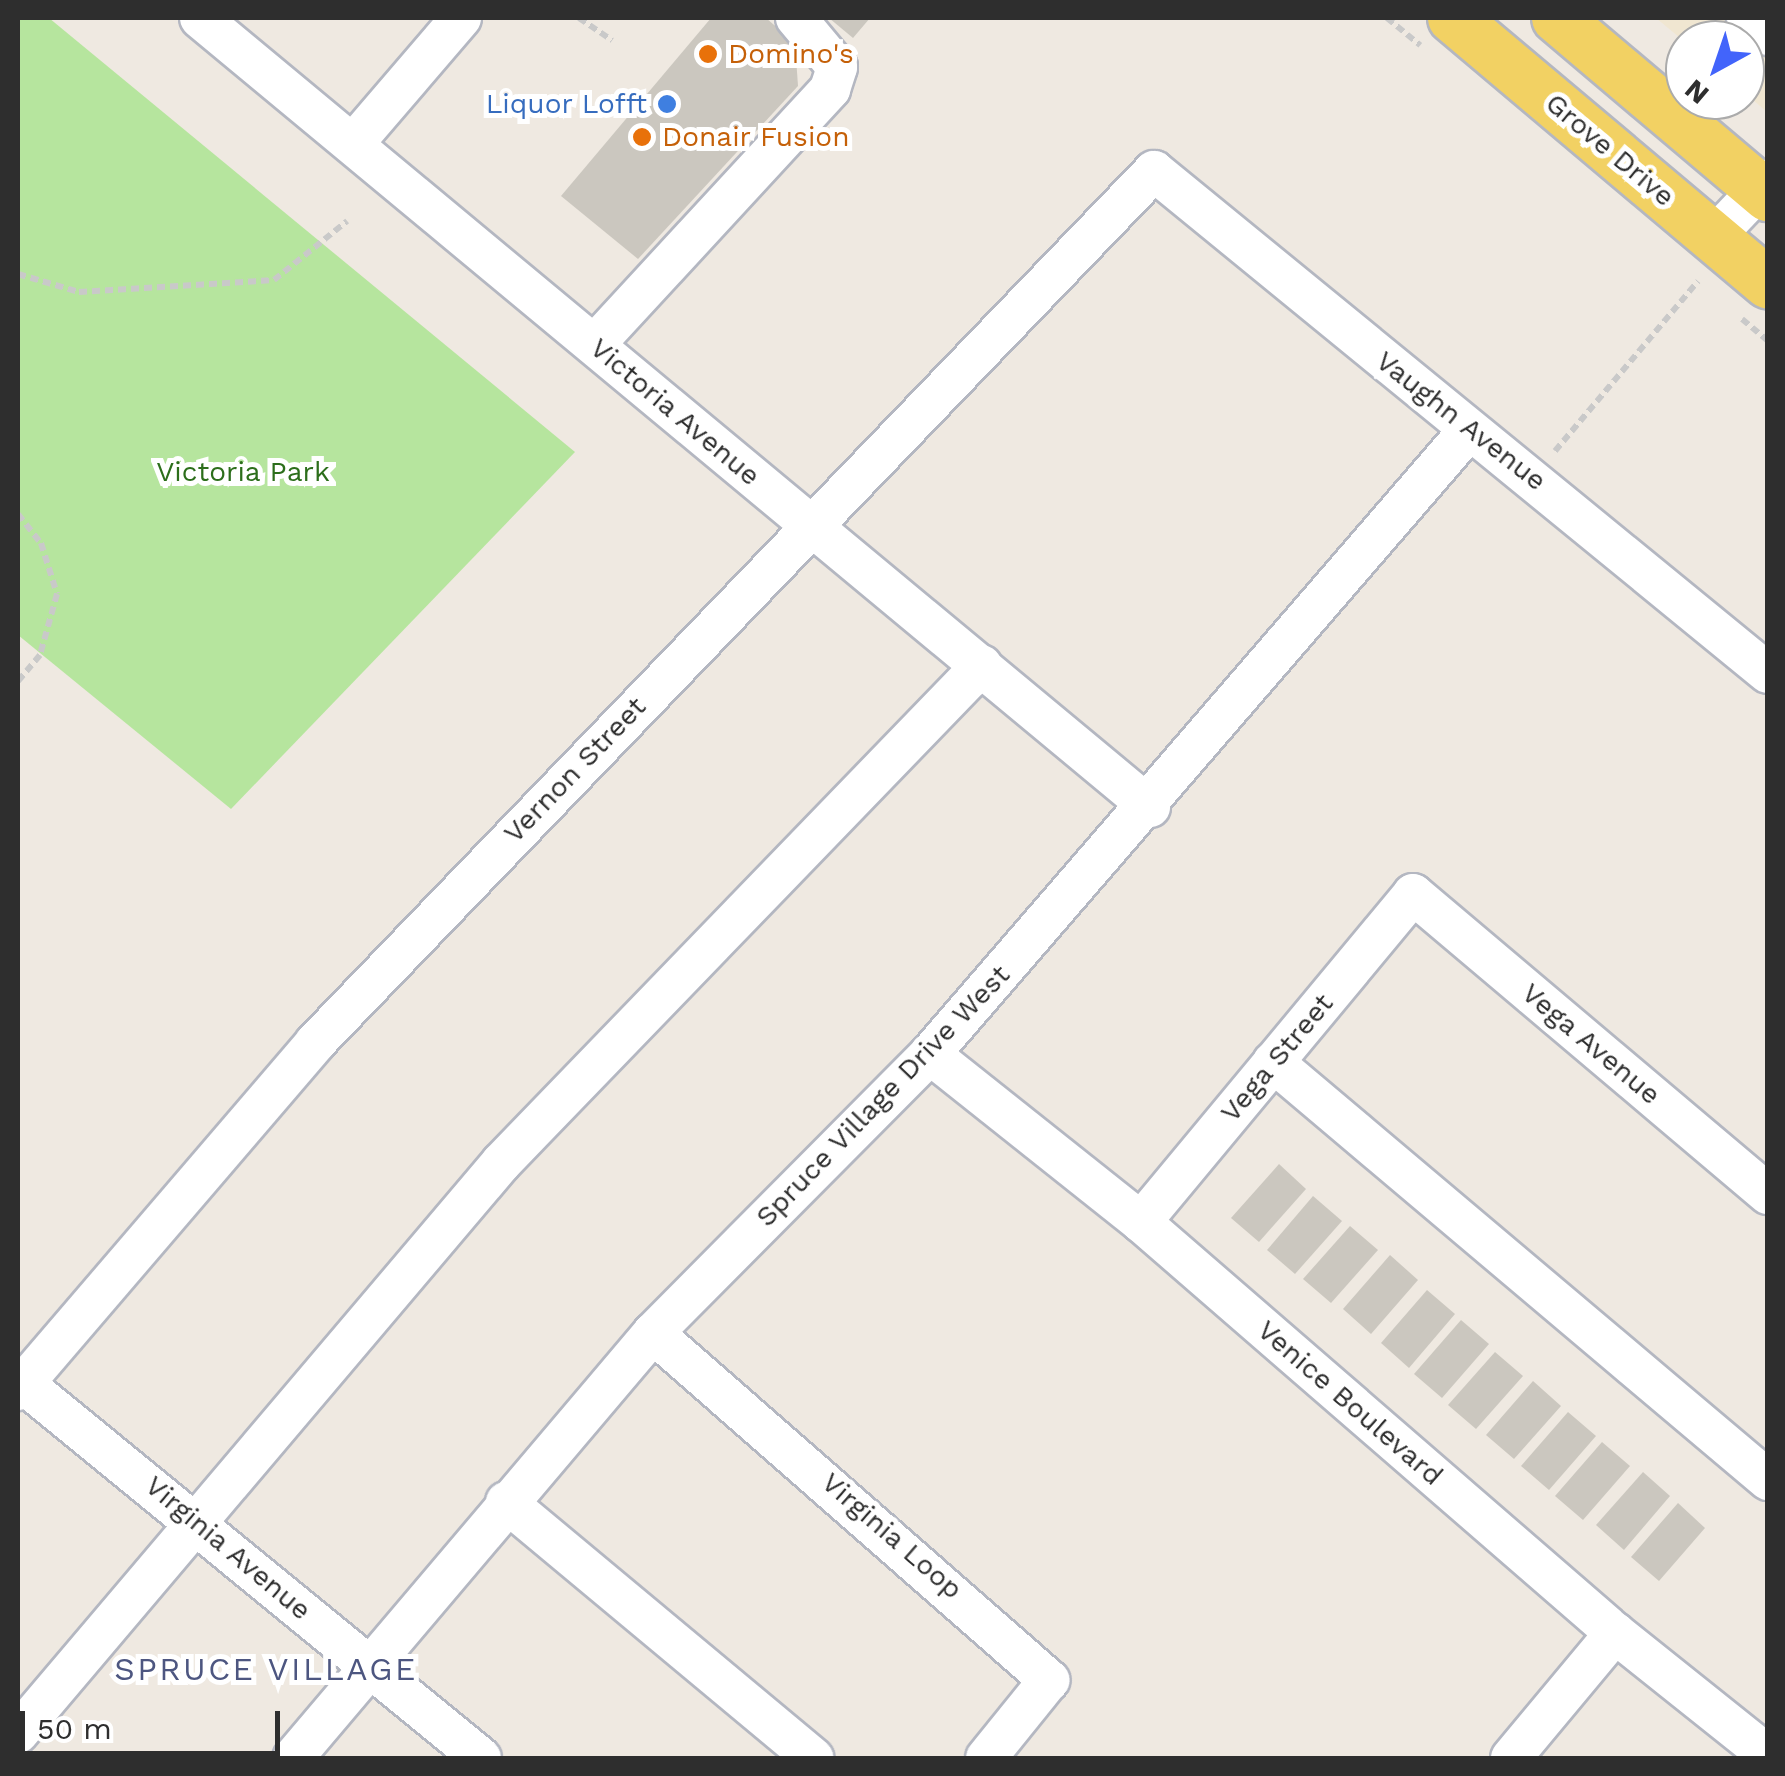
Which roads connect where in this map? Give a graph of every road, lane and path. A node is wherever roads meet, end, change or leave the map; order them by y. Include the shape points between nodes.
1 (200, 18) edge
2 (461, 18) edge
3 (580, 18) edge
4 (796, 18) edge
5 (1453, 18) edge
6 (1557, 18) edge
7 (1747, 18) edge
8 (1768, 35) edge
9 (612, 40) dead end
10 (353, 144) junction
11 (1154, 171) joint
12 (1765, 188) edge
13 (347, 221) dead end
14 (1706, 259) junction
15 (18, 274) edge
16 (1768, 284) edge
17 (595, 344) junction
18 (1468, 430) junction
19 (1507, 458) junction
20 (18, 514) edge
21 (810, 524) junction
22 (982, 665) junction
23 (1768, 672) edge
24 (18, 682) edge
25 (1150, 806) junction
26 (1414, 894) joint
27 (930, 1054) junction
28 (1273, 1062) junction
29 (1768, 1194) edge
30 (1142, 1222) junction
31 (653, 1333) junction
32 (19, 1384) edge
33 (1768, 1480) edge
34 (506, 1502) junction
35 (196, 1519) junction
36 (1615, 1634) junction
37 (367, 1663) junction
38 (18, 1732) edge
39 (1768, 1755) edge
40 (292, 1758) edge
41 (481, 1758) edge
42 (813, 1758) edge
43 (986, 1758) edge
44 (1511, 1758) edge

1 - 10 street, Victoria Avenue
2 - 10 street
3 - 9 path
4 - 17 street via 837,67 830,89
5 - 14 main road, Grove Drive
6 - 12 main road
7 - 8 street
10 - 17 street, Victoria Avenue
11 - 18 street, Vaughn Avenue
11 - 21 street, Vernon Street
12 - 14 street
13 - 15 path via 274,280 79,292
14 - 16 main road, Grove Drive
14 - 19 path via 1553,454 1528,437
17 - 21 street, Victoria Avenue
18 - 19 street, Vaughn Avenue
18 - 25 street, Spruce Village Drive West
19 - 23 street, Vaughn Avenue
20 - 24 path via 42,543 57,594 40,655
21 - 22 street, Victoria Avenue
21 - 32 street, Vernon Street via 315,1043
22 - 25 street, Victoria Avenue
22 - 35 street via 501,1164
25 - 27 street, Spruce Village Drive West
26 - 28 street, Vega Street
26 - 29 street, Vega Avenue
27 - 30 street, Venice Boulevard
27 - 31 street, Spruce Village Drive West
28 - 30 street, Vega Street
28 - 33 street
30 - 36 street, Venice Boulevard
31 - 34 street, Spruce Village Drive West
31 - 43 street, Virginia Loop via 1049,1680
32 - 35 street, Virginia Avenue
34 - 37 street, Spruce Village Drive West
34 - 42 street
35 - 37 street, Virginia Avenue
35 - 38 street
36 - 39 street, Venice Boulevard
36 - 44 street
37 - 40 street, Spruce Village Drive West
37 - 41 street, Virginia Avenue

